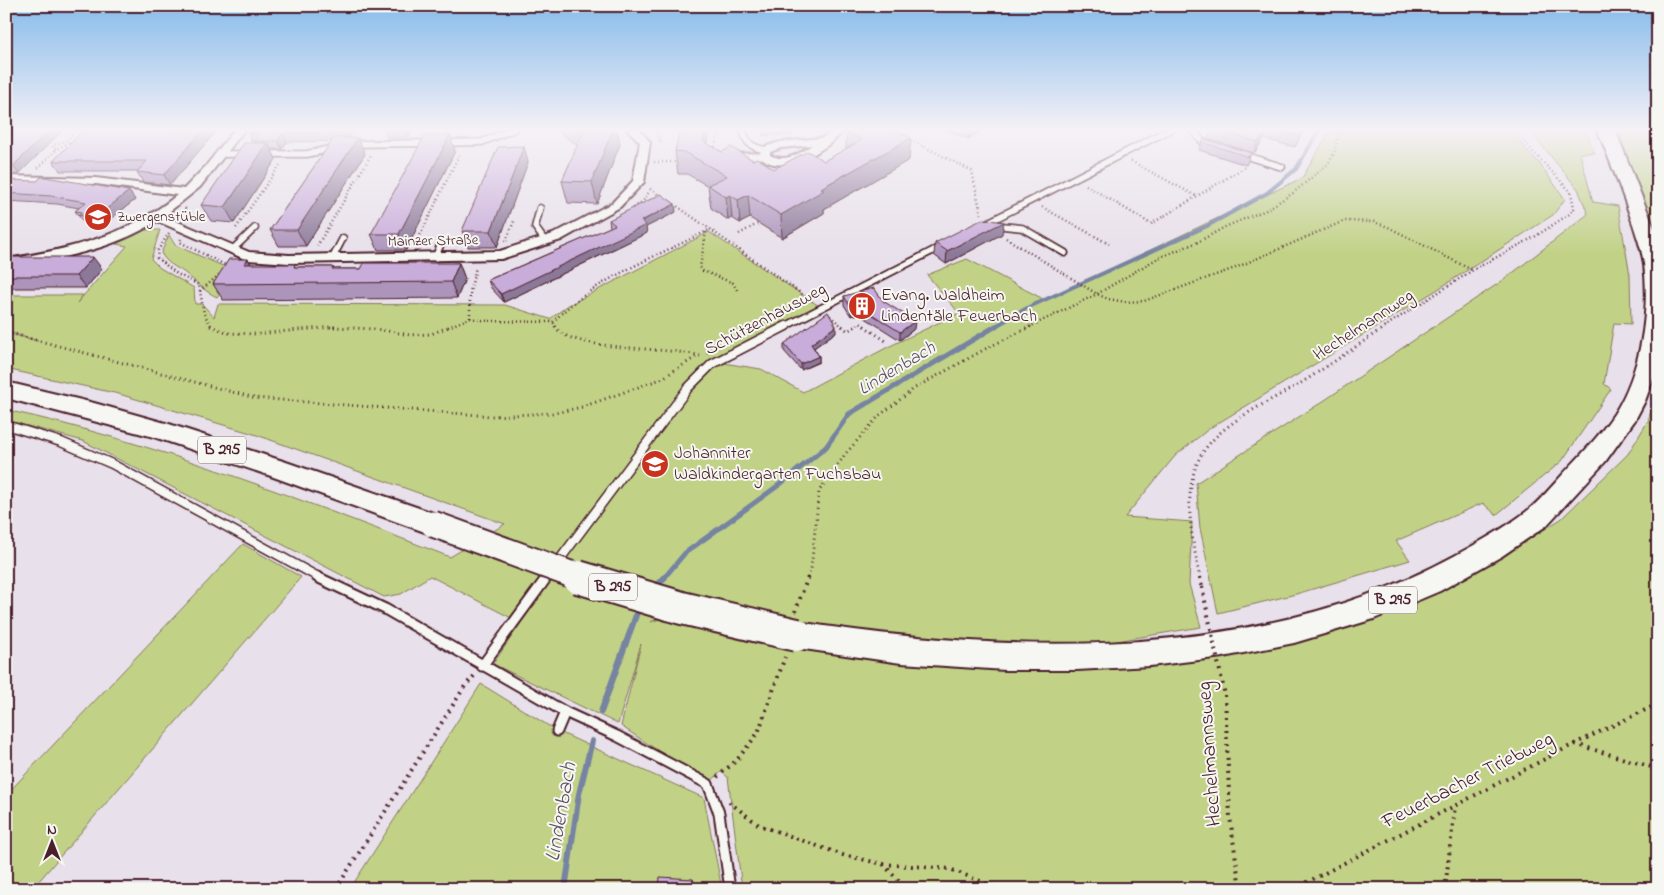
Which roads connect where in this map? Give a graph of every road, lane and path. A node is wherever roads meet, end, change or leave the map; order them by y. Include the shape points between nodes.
1 (35, 171) edge
2 (205, 171) edge
3 (276, 171) edge
4 (362, 171) edge
5 (451, 171) edge
6 (640, 171) edge
7 (970, 171) edge
8 (1088, 171) edge
9 (1150, 171) edge
10 (1239, 171) edge
11 (1320, 171) edge
12 (1551, 171) edge
13 (1624, 171) edge
14 (1074, 178) junction
15 (6, 179) edge
16 (27, 179) junction
17 (650, 189) dead end
18 (187, 193) junction
19 (1197, 197) junction
20 (665, 199) edge
21 (1031, 200) junction
22 (673, 204) edge
23 (540, 208) dead end
24 (157, 217) junction
25 (762, 221) edge
26 (172, 222) junction
27 (984, 224) junction
28 (255, 228) dead end
29 (712, 229) junction
30 (975, 229) edge
31 (706, 232) junction
32 (739, 234) dead end
33 (343, 238) dead end
34 (442, 241) dead end
35 (545, 241) junction
36 (950, 242) edge
37 (1110, 244) dead end
38 (228, 248) junction
39 (1065, 253) dead end
40 (479, 257) junction
41 (409, 258) junction
42 (435, 258) junction
43 (310, 259) junction
44 (332, 259) junction
45 (6, 263) edge
46 (230, 267) edge
47 (1473, 271) junction
48 (737, 290) dead end
49 (200, 291) junction
50 (1097, 294) junction
51 (822, 308) junction
52 (470, 318) junction
53 (553, 322) junction
54 (6, 332) edge
55 (716, 340) dead end
56 (886, 342) dead end
57 (700, 356) junction
58 (6, 390) edge
59 (6, 425) edge
60 (1202, 587) joint
61 (796, 625) junction
62 (784, 665) dead end
63 (482, 666) junction
64 (1658, 704) edge
65 (565, 712) junction
66 (557, 731) dead end
67 (1574, 744) junction
68 (1658, 769) edge
69 (708, 784) junction
70 (1455, 806) junction
71 (883, 864) junction
72 (336, 889) edge
73 (730, 889) edge
74 (907, 889) edge
75 (1000, 889) edge
76 (1240, 889) edge
77 (1294, 889) edge
78 (1445, 889) edge

1 - 16 path
2 - 18 street
3 - 38 path
4 - 43 path
5 - 41 path
6 - 35 street, Mainzer Straße via 638,182 616,205
7 - 27 path
8 - 14 lane
9 - 19 path
10 - 19 path
11 - 50 path via 1266,210 1158,258
12 - 47 path, Hechelmannweg via 1571,192 1574,208 1571,213
13 - 61 main road, B 295 via 1654,259 1653,340 1644,378 1628,411 1601,450 1536,519 1462,567 1394,599 1295,630 1120,655 935,653 873,647
14 - 19 path via 1151,224
14 - 21 lane
15 - 16 street
16 - 18 street via 96,181
17 - 20 path
18 - 24 street
21 - 27 lane
21 - 37 path
22 - 29 path
23 - 35 lane via 536,227
24 - 26 street, Mainzer Straße
24 - 45 street via 100,244
25 - 32 path
26 - 38 street, Mainzer Straße
26 - 49 path via 165,228 171,231 163,240 157,258 198,285
27 - 30 lane
27 - 39 lane via 1022,228
27 - 50 path
28 - 38 lane
29 - 31 path
29 - 51 path
31 - 48 path via 700,267 733,283
31 - 53 path via 607,281 562,312
33 - 44 lane
34 - 42 lane
35 - 40 street, Mainzer Straße via 501,255
36 - 51 lane, Schützenhausweg
38 - 43 street, Mainzer Straße via 247,256
40 - 42 street, Mainzer Straße
40 - 52 path via 469,286
41 - 42 street, Mainzer Straße
41 - 44 street, Mainzer Straße
43 - 44 street, Mainzer Straße
46 - 49 path
47 - 50 path via 1388,227 1358,220 1344,221 1274,252 1144,301 1126,302
47 - 60 path, Hechelmannweg via 1235,422 1204,449 1191,480 1190,503
49 - 52 path via 204,314 211,327 229,333 339,327 431,334
50 - 61 path via 941,373 880,415 847,452 819,491 812,569
51 - 56 path via 848,332 860,323
51 - 63 lane, Schützenhausweg via 712,364 688,388
52 - 53 path
53 - 57 path via 560,333 595,344 688,352
54 - 57 path via 255,398 492,416 555,413 582,407 661,379
55 - 57 path via 704,358
58 - 61 main road, B 295, bridge via 180,436 622,591 681,608
59 - 63 lane via 77,447 112,464 342,590 385,609
60 - 76 path, Hechelmannsweg, bridge via 1224,695 1235,865
62 - 69 path via 758,733 737,760
63 - 65 lane
63 - 72 path via 465,686
64 - 67 path, Feuerbacher Triebweg
65 - 66 lane
65 - 69 lane
67 - 68 path
67 - 70 path, Feuerbacher Triebweg
69 - 71 path via 759,825 843,856
69 - 73 lane via 720,813
70 - 77 path, Feuerbacher Triebweg
70 - 78 path
71 - 74 path
71 - 75 path via 950,869

